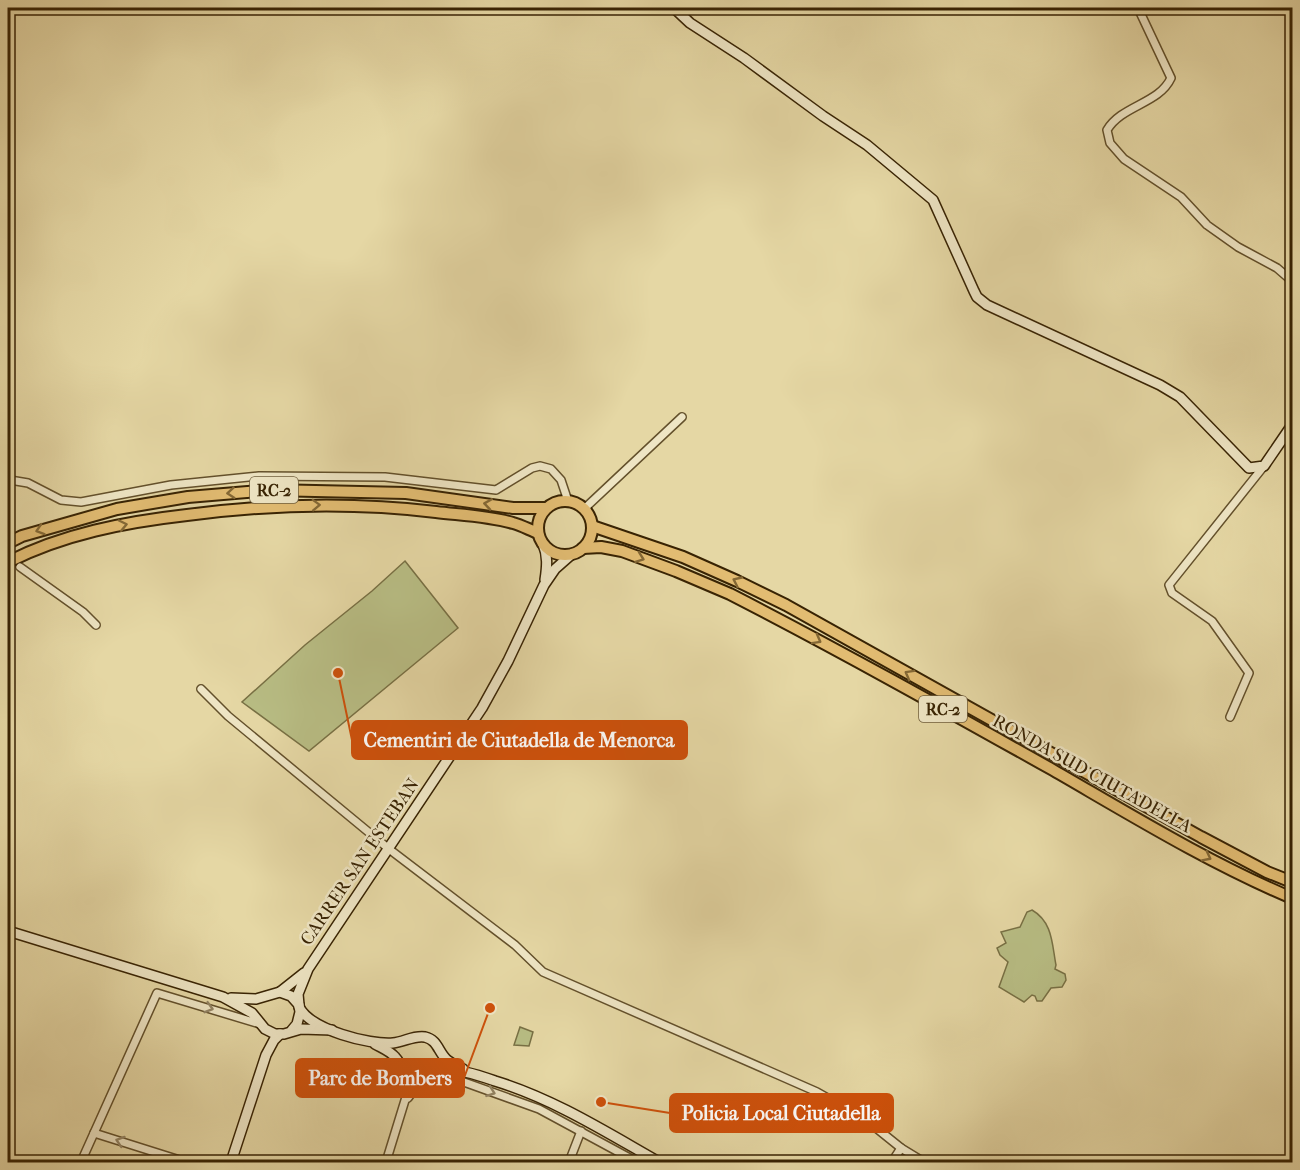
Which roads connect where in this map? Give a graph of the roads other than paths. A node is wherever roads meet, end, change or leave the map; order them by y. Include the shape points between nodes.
1 (1138, 8) edge
2 (680, 10) edge
3 (1293, 281) edge
4 (682, 417) dead end
5 (1293, 425) edge
6 (1264, 466) junction
7 (8, 471) edge
8 (9, 481) edge
9 (568, 501) junction
10 (546, 508) junction
11 (584, 509) junction
12 (592, 526) junction
13 (538, 533) junction
14 (8, 543) edge
15 (543, 544) junction
16 (583, 548) junction
17 (572, 554) junction
18 (8, 562) edge
19 (20, 567) dead end
20 (544, 585) junction
21 (96, 625) dead end
22 (201, 689) dead end
23 (1230, 717) dead end
24 (390, 849) junction
25 (1293, 882) edge
26 (1293, 898) edge
27 (8, 931) edge
28 (308, 969) junction
29 (280, 992) junction
30 (268, 994) junction
31 (223, 997) junction
32 (299, 1006) junction
33 (262, 1025) junction
34 (292, 1030) junction
35 (332, 1030) junction
36 (280, 1034) junction
37 (410, 1039) junction
38 (366, 1040) junction
39 (441, 1053) junction
40 (266, 1055) junction
41 (400, 1063) junction
42 (436, 1071) junction
43 (406, 1073) junction
44 (471, 1073) junction
45 (423, 1078) junction
46 (404, 1106) junction
47 (581, 1131) junction
48 (94, 1132) junction
49 (901, 1148) junction
50 (81, 1162) edge
51 (186, 1162) edge
52 (231, 1162) edge
53 (386, 1162) edge
54 (569, 1162) edge
55 (637, 1162) edge
56 (659, 1162) edge
57 (892, 1162) edge
58 (924, 1162) edge

1 - 3 street via 1171,78 1167,87 1113,121 1107,130 1110,143 1124,159 1181,197 1207,225
2 - 6 street via 690,23 867,144 933,200 977,297 987,305 1160,385 1180,397 1249,468
4 - 11 street
5 - 6 street
6 - 23 street via 1168,585 1172,593 1212,621 1249,673
7 - 8 street
8 - 9 street via 28,483 61,500 81,502 171,485 259,476 385,477 496,490 540,466 551,469 561,480
9 - 10 main road, RC-2
9 - 11 main road
10 - 13 main road via 539,520
10 -> 14 main road, RC-2 via 513,508 406,493 270,490 188,497 117,509
11 - 12 main road
12 - 16 main road
25 -> 12 main road, RONDA SUD CIUTADELLA / RC-2 via 1201,837 786,605 683,558
13 - 15 main road
18 -> 13 main road, RC-2 via 39,546 90,532 145,520 241,508 329,504 413,509 513,523
15 - 17 main road via 556,554
15 - 20 street, CARRER SAN ESTEBAN via 547,553
16 - 17 main road
16 -> 26 main road, RONDA SUD CIUTADELLA / RC-2 via 622,551 730,594 1189,848
17 - 20 street, CARRER SAN ESTEBAN
19 - 21 street
20 - 24 street, CARRER SAN ESTEBAN via 482,708
22 - 24 street via 228,716
24 - 28 street, CARRER SAN ESTEBAN
24 - 49 street via 515,945 543,972 817,1092 865,1119
27 - 31 street
28 - 29 street, CARRER SAN ESTEBAN
28 - 32 street, CARRER SAN ESTEBAN via 298,994
29 - 30 street
29 - 32 street via 291,996
30 - 31 street via 256,999
30 - 33 street via 258,1009
31 - 33 street via 252,1013
32 - 34 street via 299,1020
32 - 35 street via 314,1022
33 - 36 street
33 - 40 street
48 -> 33 street via 157,993
34 - 35 street
34 - 36 street
35 - 38 street
36 - 40 street
37 - 38 street via 387,1043
37 - 39 street via 430,1039
37 - 41 street via 401,1050
38 - 41 street via 385,1049
39 - 42 street
39 - 44 street
40 - 52 street
41 - 43 street
42 - 44 street
42 - 45 street
42 -> 47 street via 539,1109
43 - 45 street
43 - 46 street
44 - 56 street via 555,1104
45 - 46 street
46 - 53 street
47 - 54 street
47 - 55 street
48 - 50 street
51 -> 48 street
49 - 57 street
49 - 58 street

